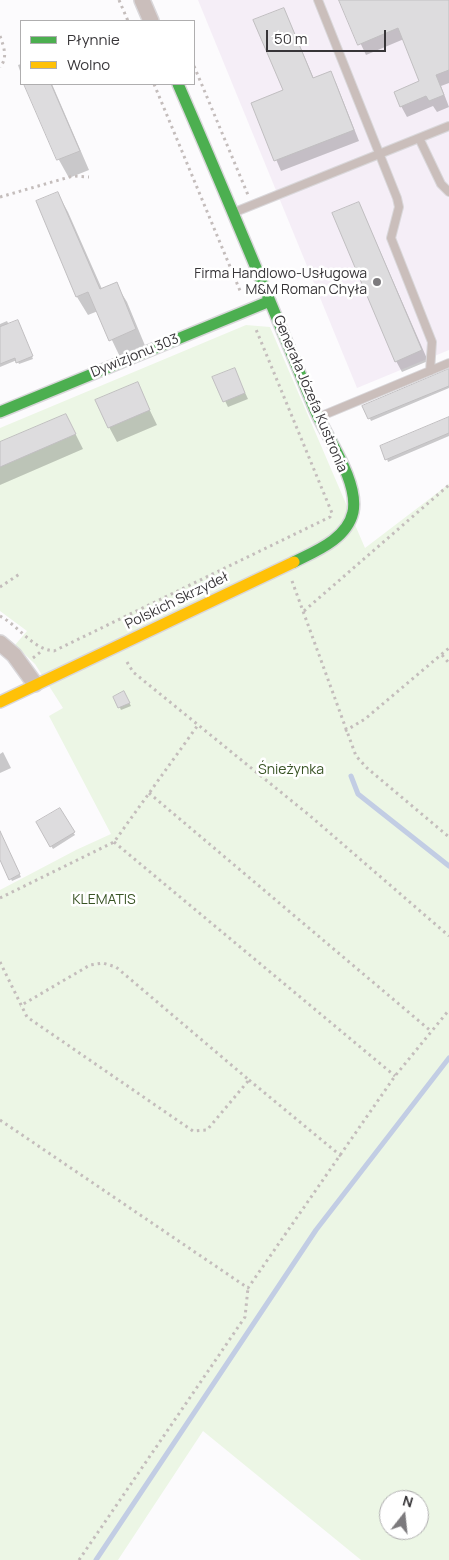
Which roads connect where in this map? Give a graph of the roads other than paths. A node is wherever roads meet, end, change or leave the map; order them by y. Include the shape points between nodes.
1 (142, 0) edge
2 (318, 0) edge
3 (151, 20) edge
4 (178, 85) edge
5 (449, 126) edge
6 (419, 138) junction
7 (380, 154) junction
8 (449, 192) edge
9 (233, 212) junction
10 (270, 301) junction
11 (449, 363) edge
12 (430, 371) junction
13 (0, 412) edge
14 (318, 417) junction
15 (353, 512) joint
16 (0, 643) edge
17 (35, 684) junction
18 (0, 702) edge

1 - 3 street
2 - 7 lane
4 - 9 street, Generała Józefa Kustronia
5 - 6 lane
6 - 7 lane
6 - 8 lane via 441,184
7 - 9 lane
7 - 12 lane via 399,207 391,238 432,342
9 - 10 street, Generała Józefa Kustronia
10 - 13 street, Dywizjonu 303
10 - 14 street, Generała Józefa Kustronia
11 - 12 lane
12 - 14 lane
14 - 15 street, Generała Józefa Kustronia via 350,487
15 - 17 street, Polskich Skrzydeł via 350,524 328,544
16 - 17 street via 14,655
17 - 18 street, Polskich Skrzydeł

